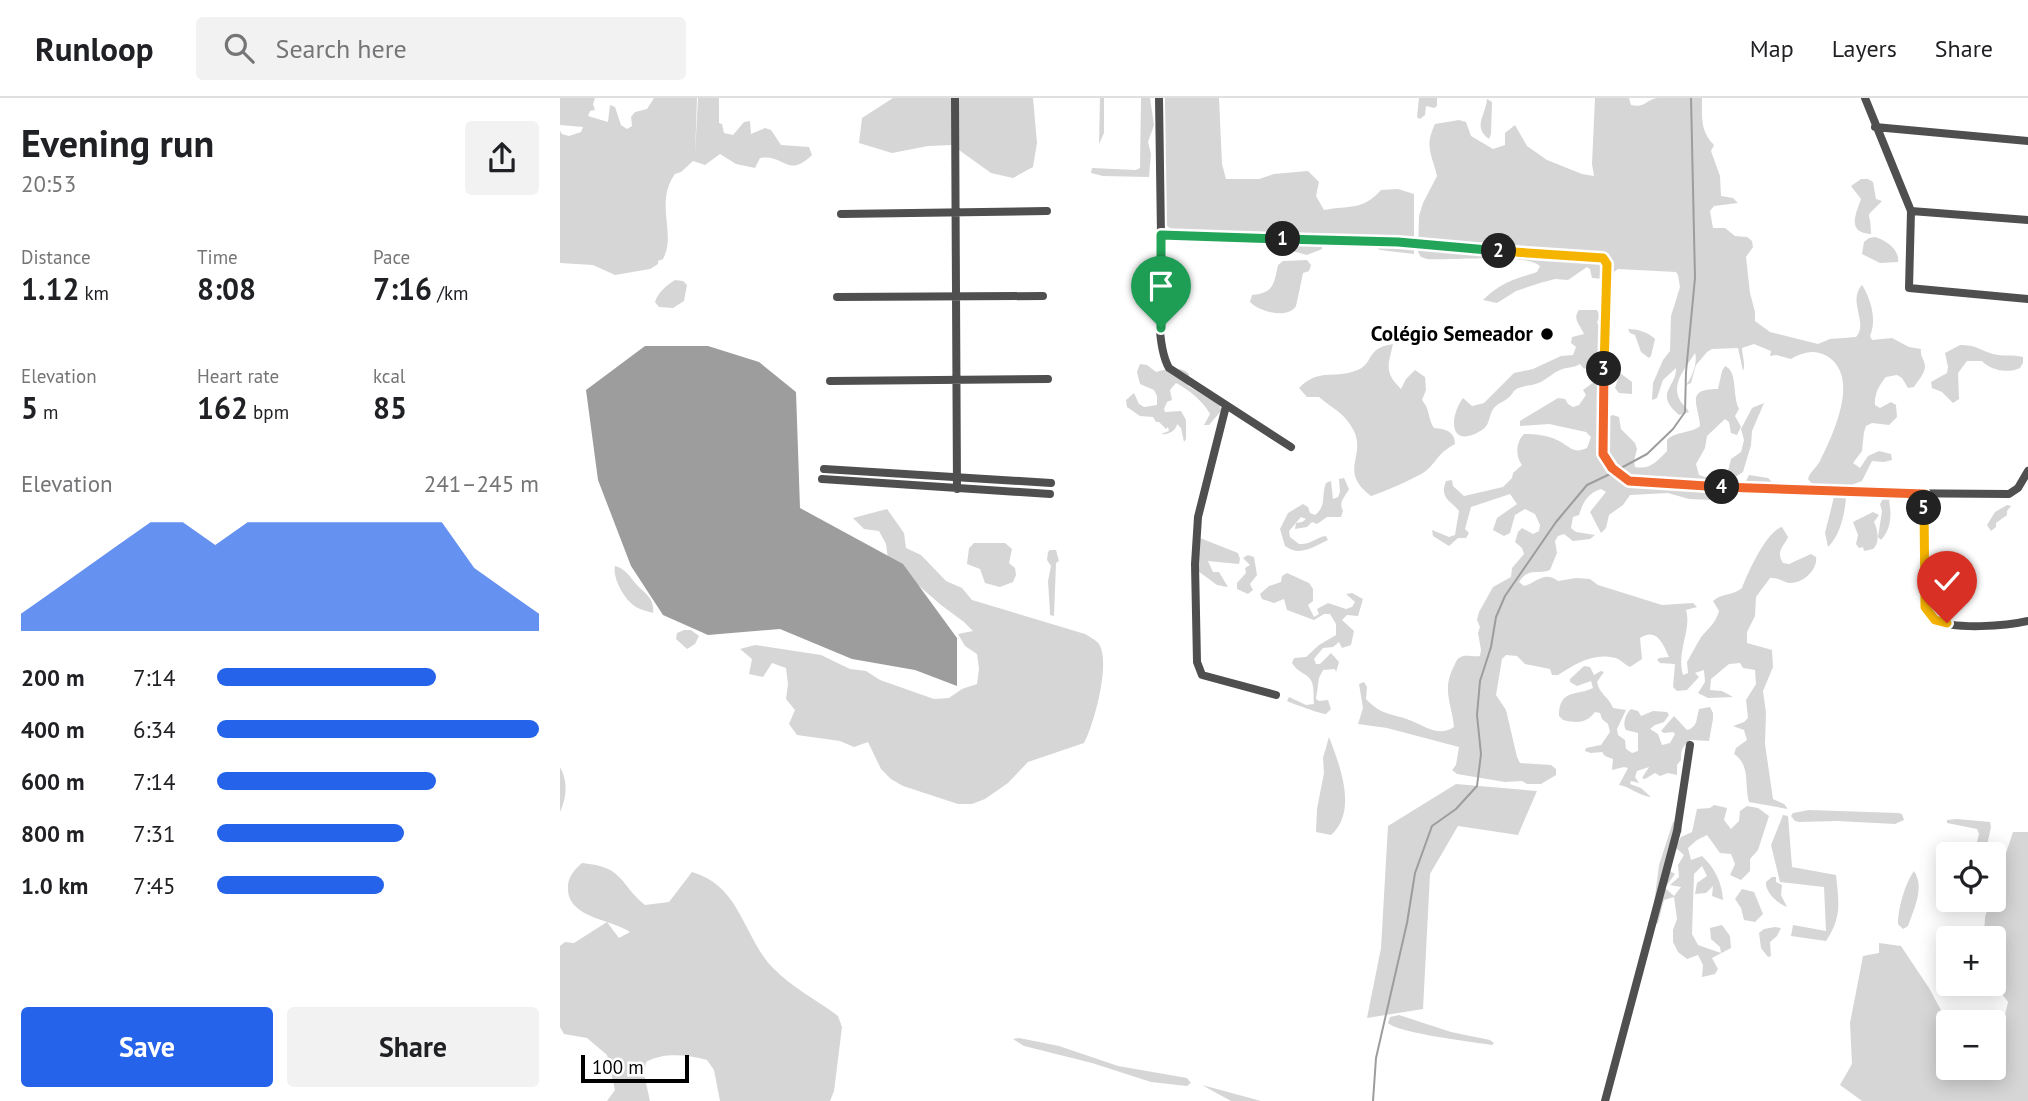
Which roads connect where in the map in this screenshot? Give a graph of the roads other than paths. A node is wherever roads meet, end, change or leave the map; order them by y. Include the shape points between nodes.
1 (955, 98) edge
2 (1159, 98) edge
3 (1865, 98) edge
4 (1875, 127) junction
5 (2028, 141) edge
6 (956, 211) junction
7 (1047, 211) dead end
8 (1911, 211) junction
9 (841, 214) dead end
10 (2028, 220) edge
11 (1161, 235) junction
12 (956, 295) junction
13 (1043, 296) dead end
14 (837, 297) dead end
15 (2028, 299) edge
16 (1048, 379) dead end
17 (957, 380) junction
18 (830, 381) dead end
19 (1226, 406) junction
20 (1291, 447) dead end
21 (824, 469) dead end
22 (2028, 471) edge
23 (957, 478) junction
24 (822, 479) dead end
25 (1051, 483) dead end
26 (957, 489) junction
27 (1924, 494) junction
28 (1050, 495) dead end
29 (2028, 621) edge
30 (1276, 695) dead end
31 (1690, 745) dead end
32 (1605, 1101) edge

1 - 6 street
2 - 11 street
3 - 4 street
4 - 5 street
4 - 8 street
6 - 7 street
6 - 9 street
6 - 12 street
8 - 10 street
8 - 15 street via 1909,288
11 - 19 street via 1163,357 1174,373
11 - 27 street via 1398,242 1603,258 1607,264 1603,454 1629,481
12 - 13 street
12 - 14 street
12 - 17 street
16 - 17 street
17 - 18 street
17 - 23 street
19 - 20 street
19 - 30 street via 1198,517 1196,662 1202,675
21 - 23 street
22 - 27 street via 2009,494
23 - 25 street
23 - 26 street
24 - 26 street
26 - 28 street
27 - 29 street via 1928,614 1935,620 1972,625
31 - 32 street via 1677,831

